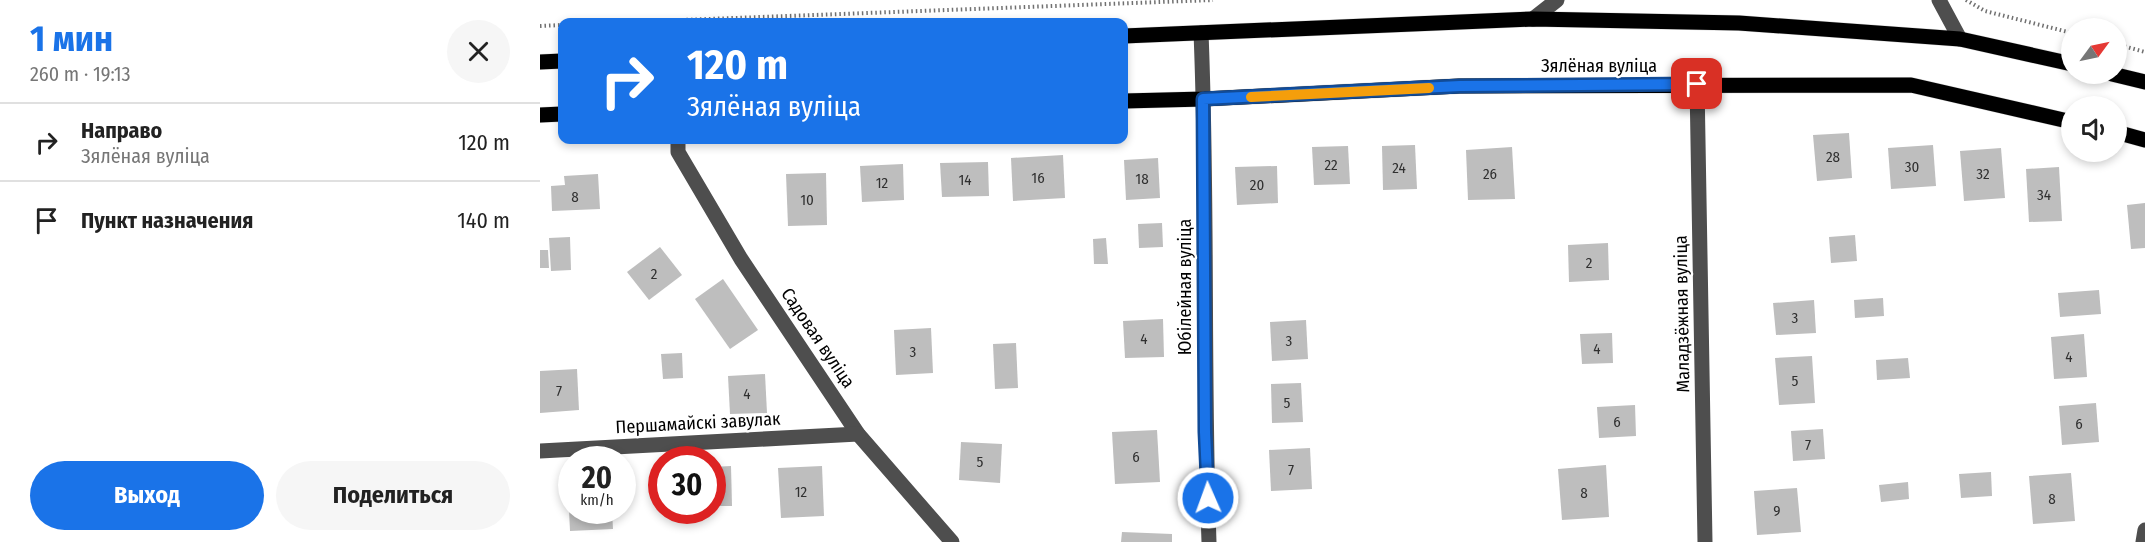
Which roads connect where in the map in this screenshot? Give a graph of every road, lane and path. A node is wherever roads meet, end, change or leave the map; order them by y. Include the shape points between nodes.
1 (1213, 0) edge
2 (1557, 0) edge
3 (1939, 0) edge
4 (1966, 0) edge
5 (734, 18) edge
6 (1533, 19) junction
7 (558, 25) edge
8 (540, 26) edge
9 (2061, 30) edge
10 (1201, 33) junction
11 (1128, 36) edge
12 (1960, 39) junction
13 (2127, 47) edge
14 (2145, 52) edge
15 (558, 61) edge
16 (540, 62) edge
17 (2061, 62) edge
18 (2127, 78) edge
19 (2145, 82) edge
20 (1697, 84) junction
21 (1203, 99) junction
22 (1128, 101) edge
23 (558, 114) edge
24 (540, 115) edge
25 (2061, 119) edge
26 (2127, 135) edge
27 (2145, 140) edge
28 (678, 144) edge
29 (858, 434) junction
30 (540, 451) edge
31 (2145, 530) edge
32 (952, 542) edge
33 (1209, 542) edge
34 (1705, 542) edge
35 (2143, 542) edge

1 - 5 path
2 - 6 street
3 - 12 street
4 - 9 path via 1985,11
6 - 10 main road
6 - 12 main road via 1739,23
7 - 8 path
10 - 11 main road
10 - 21 street, Юбілейная вуліца
12 - 17 main road
13 - 14 path
15 - 16 main road
18 - 19 main road
20 - 21 main road, Зялёная вуліца via 1460,86
20 - 25 main road, Зялёная вуліца via 1911,85
20 - 34 street, Маладзёжная вуліца
21 - 22 main road, Зялёная вуліца
21 - 33 street, Юбілейная вуліца
23 - 24 main road
26 - 27 main road
28 - 29 street, Садовая вуліца via 678,152 741,259
29 - 30 street, Першамайскі завулак
29 - 32 street, Садовая вуліца
31 - 35 street

